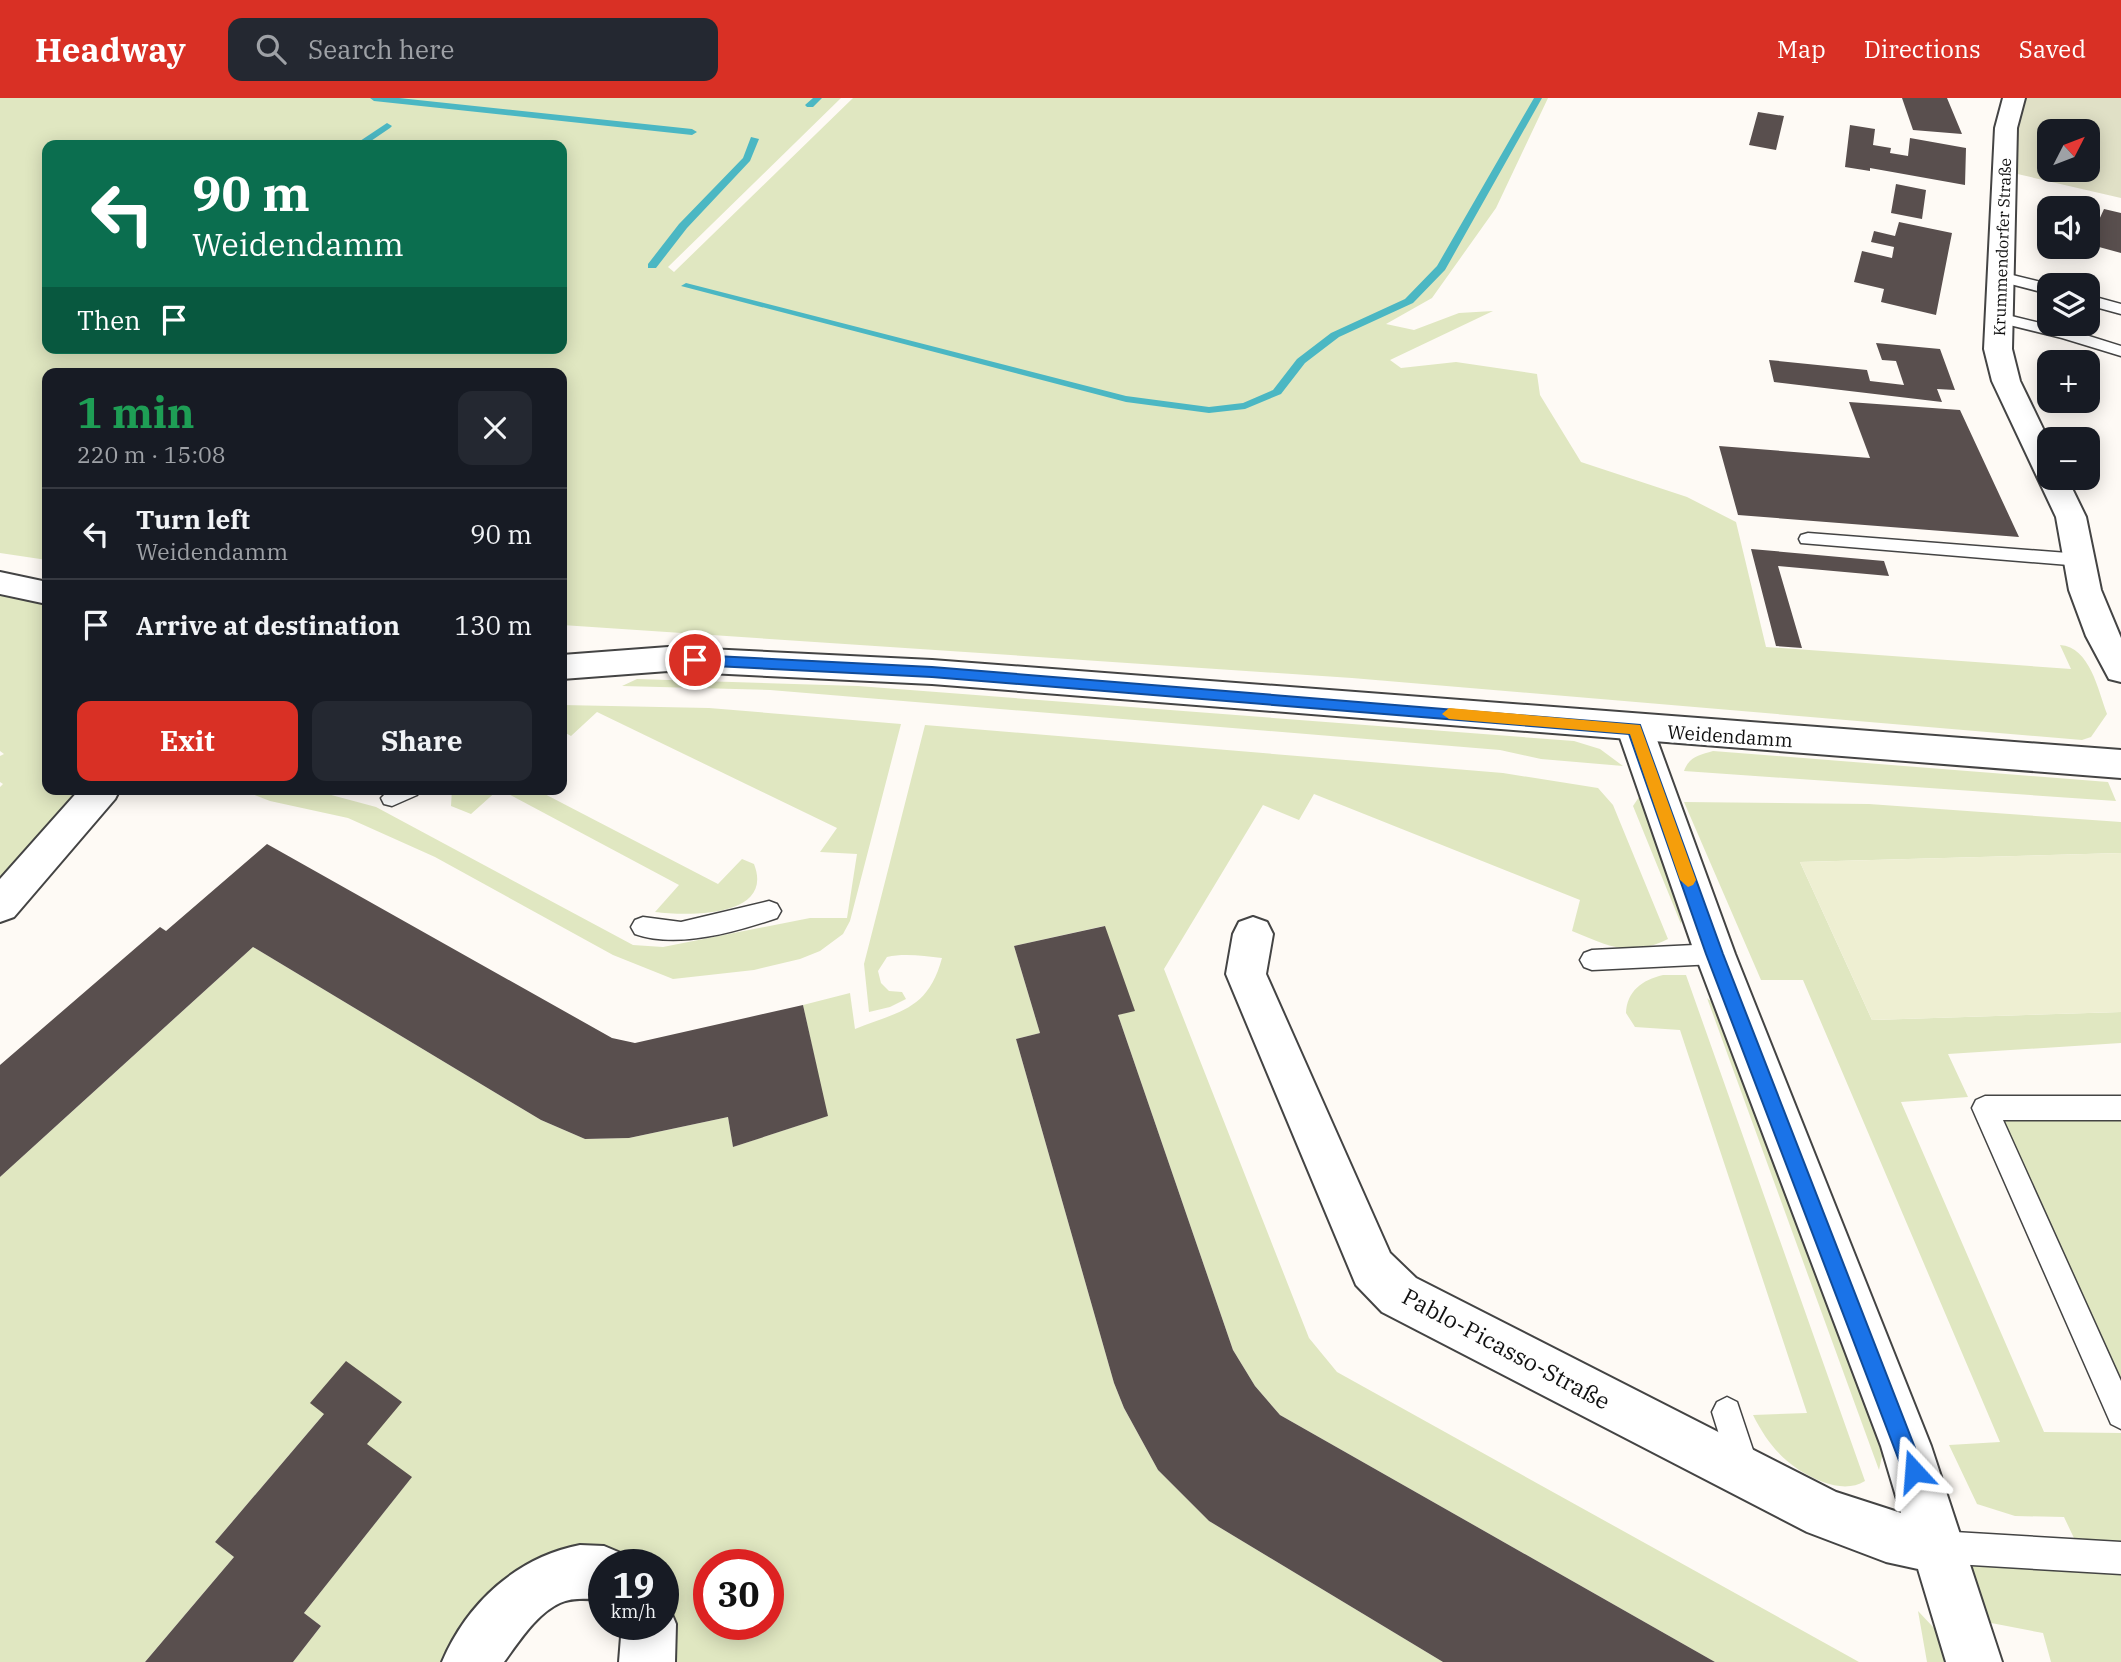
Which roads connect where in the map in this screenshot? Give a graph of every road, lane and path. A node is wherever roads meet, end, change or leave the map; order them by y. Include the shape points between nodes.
1 (2014, 98) edge
2 (2000, 277) junction
3 (2037, 286) edge
4 (2100, 303) edge
5 (2121, 309) edge
6 (1999, 318) junction
7 (2121, 351) edge
8 (2037, 446) edge
9 (2058, 490) edge
10 (1808, 539) dead end
11 (2081, 560) junction
12 (0, 583) edge
13 (42, 592) edge
14 (567, 641) edge
15 (668, 659) junction
16 (567, 667) edge
17 (2121, 670) edge
18 (1635, 729) junction
19 (2121, 764) edge
20 (97, 795) edge
21 (0, 905) edge
22 (769, 911) dead end
23 (643, 927) dead end
24 (1253, 934) dead end
25 (1715, 954) junction
26 (1592, 961) dead end
27 (2121, 1108) edge
28 (1727, 1412) dead end
29 (2121, 1414) edge
30 (1745, 1474) junction
31 (1937, 1547) junction
32 (2121, 1558) edge
33 (588, 1574) edge
34 (648, 1640) edge
35 (470, 1662) edge
36 (647, 1662) edge
37 (1974, 1662) edge

1 - 2 street, Krummendorfer Straße via 2006,128
2 - 3 lane
2 - 6 street, Krummendorfer Straße
4 - 5 lane
6 - 7 lane
6 - 8 street, Krummendorfer Straße via 1998,349 2006,381
9 - 11 street via 2071,517
10 - 11 lane
11 - 17 street via 2085,590
12 - 13 street
14 - 15 street, Weidendamm
15 - 16 street, Weidendamm
15 - 18 street, Weidendamm via 932,672
18 - 19 street, Weidendamm
18 - 25 street
20 - 21 street
22 - 23 lane via 681,932
24 - 30 street, Pablo-Picasso-Straße via 1246,974 1373,1269 1399,1295
25 - 26 lane
25 - 31 street via 1906,1446
27 - 29 lane via 1985,1108
28 - 30 lane
30 - 31 street, Pablo-Picasso-Straße via 1825,1514 1886,1536
31 - 32 lane
31 - 37 street
33 - 35 street via 556,1575 521,1596
34 - 36 street

